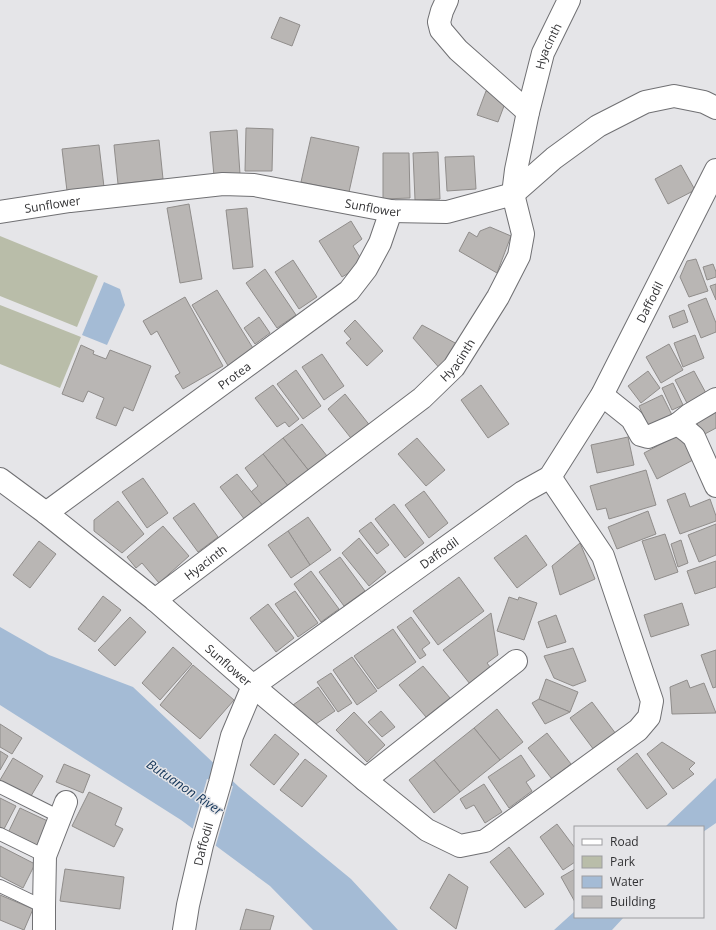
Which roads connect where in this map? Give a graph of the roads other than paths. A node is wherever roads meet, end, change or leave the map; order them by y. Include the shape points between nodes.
1 (447, 0) edge
2 (569, 0) edge
3 (716, 108) edge
4 (528, 112) junction
5 (716, 170) edge
6 (513, 194) junction
7 (391, 211) junction
8 (0, 212) edge
9 (602, 395) junction
10 (716, 398) edge
11 (678, 424) junction
12 (550, 477) junction
13 (0, 479) edge
14 (716, 486) edge
15 (46, 512) junction
16 (155, 600) junction
17 (516, 662) dead end
18 (253, 686) junction
19 (365, 780) junction
20 (0, 787) edge
21 (63, 809) joint
22 (0, 834) edge
23 (45, 856) junction
24 (0, 886) edge
25 (44, 906) junction
26 (44, 930) edge
27 (184, 930) edge

1 - 4 street via 439,22 441,30 458,50
2 - 4 street, Hyacinth via 544,53
3 - 6 street, Sunflower via 704,102 674,96 645,102 598,126 554,158
4 - 6 street, Hyacinth
5 - 9 street, Daffodil
6 - 7 street, Sunflower via 447,212
6 - 16 street, Hyacinth via 523,234 519,256 498,298 454,368 422,398
7 - 8 street, Sunflower via 254,185 223,184 70,201
7 - 15 street, Protea via 380,243 349,291
9 - 11 street via 632,418 641,435 648,437
9 - 12 street, Daffodil
10 - 11 street via 689,414
11 - 14 street via 694,437
12 - 18 street, Daffodil via 523,492
12 - 19 street, Sunflower via 603,556 652,701 649,717 638,730 485,841 460,846 427,830
13 - 15 street, Sunflower
15 - 16 street, Sunflower
16 - 18 street, Sunflower
17 - 19 street
18 - 19 street, Sunflower
18 - 27 street, Daffodil via 232,736 202,845
20 - 21 lane
21 - 23 street
22 - 23 lane
23 - 25 street
24 - 25 lane
25 - 26 street

